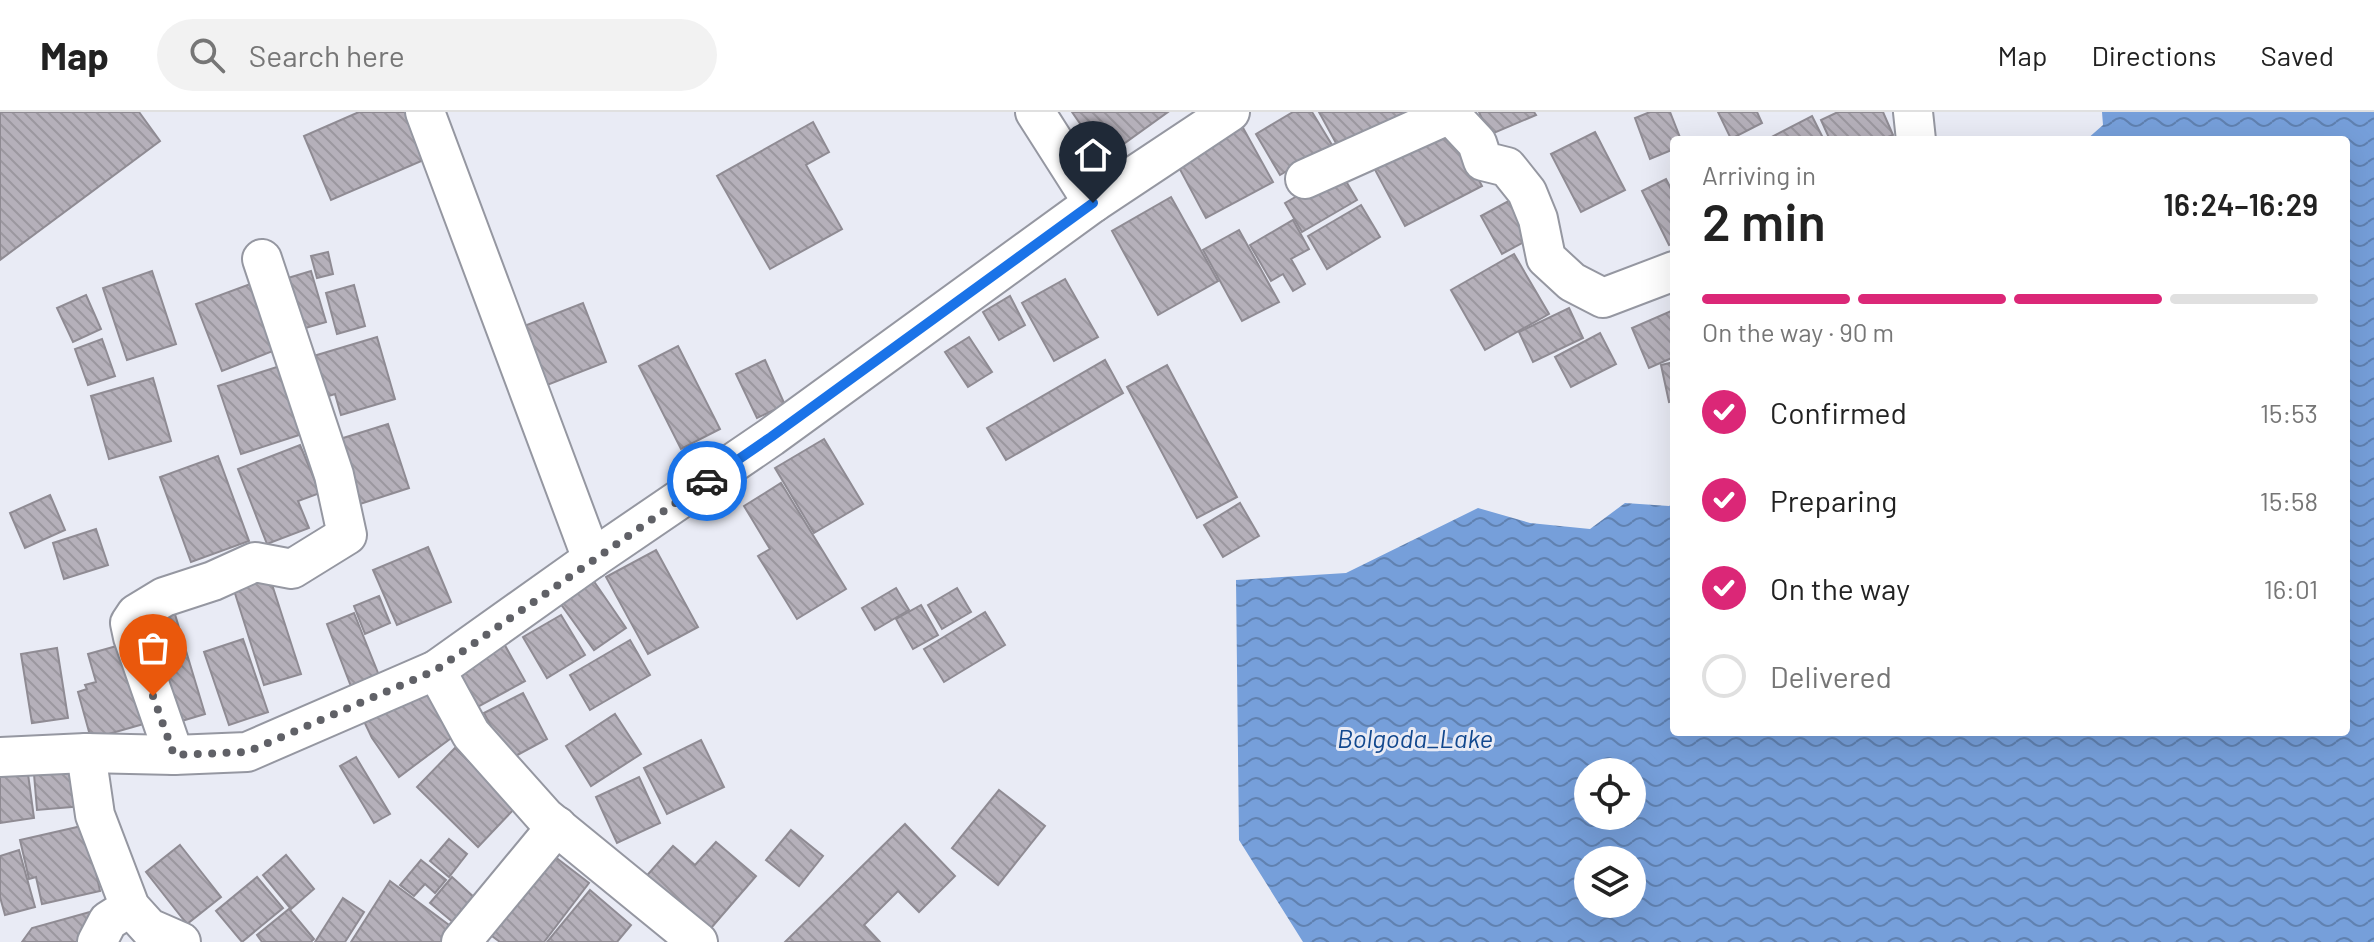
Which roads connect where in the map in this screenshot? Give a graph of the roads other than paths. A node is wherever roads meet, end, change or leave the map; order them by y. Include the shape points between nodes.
1 (425, 112) edge
2 (1035, 112) edge
3 (1913, 112) edge
4 (1449, 113) edge
5 (1220, 115) edge
6 (1916, 136) edge
7 (1305, 179) dead end
8 (1093, 203) junction
9 (262, 259) dead end
10 (1670, 273) edge
11 (592, 559) junction
12 (436, 670) junction
13 (86, 753) junction
14 (174, 755) junction
15 (0, 757) edge
16 (557, 826) junction
17 (130, 907) junction
18 (97, 942) edge
19 (181, 942) edge
20 (461, 942) edge
21 (698, 942) edge

1 - 11 street
2 - 8 street
3 - 6 street
4 - 7 street
4 - 10 street via 1477,143 1483,161 1507,167 1527,192 1546,258 1572,282 1603,298
5 - 8 street
8 - 11 street via 771,437
9 - 14 street via 334,475 347,535 292,569 255,562 164,597 136,614 130,623 133,637
11 - 12 street
12 - 14 street via 247,752
12 - 16 street via 471,734
13 - 14 street
13 - 15 street
13 - 17 street via 95,815
16 - 20 street
16 - 21 street
17 - 18 street via 108,921
17 - 19 street via 149,928

